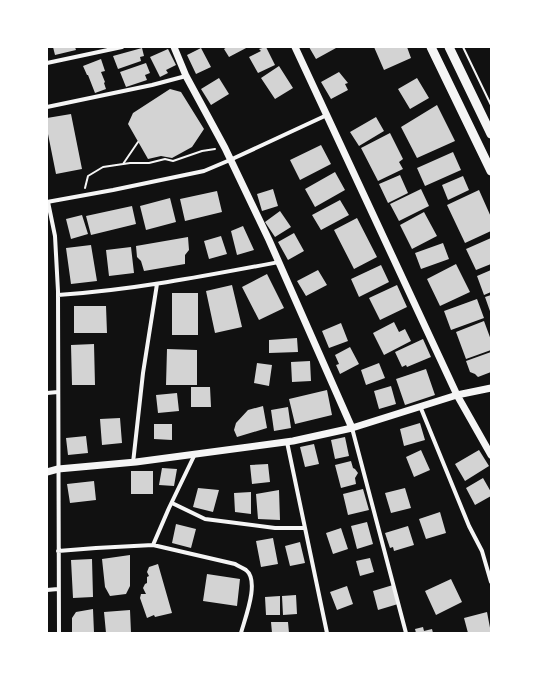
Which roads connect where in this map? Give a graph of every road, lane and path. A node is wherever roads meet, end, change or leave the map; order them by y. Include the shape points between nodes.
1 (122, 47) edge
2 (174, 47) edge
3 (295, 47) edge
4 (430, 47) edge
5 (449, 47) edge
6 (463, 47) edge
7 (47, 63) edge
8 (186, 76) junction
9 (491, 105) edge
10 (47, 107) edge
11 (327, 115) junction
12 (491, 134) edge
13 (138, 142) dead end
14 (224, 148) junction
15 (230, 160) junction
16 (123, 164) junction
17 (491, 171) edge
18 (84, 195) junction
19 (47, 202) edge
20 (279, 262) junction
21 (157, 284) junction
22 (58, 295) junction
23 (491, 388) edge
24 (58, 392) junction
25 (47, 393) edge
26 (457, 395) junction
27 (420, 406) junction
28 (352, 428) junction
29 (287, 442) junction
30 (195, 454) junction
31 (491, 455) edge
32 (133, 462) junction
33 (58, 469) junction
34 (47, 472) edge
35 (172, 502) junction
36 (305, 528) junction
37 (153, 545) junction
38 (58, 551) junction
39 (491, 582) edge
40 (58, 589) junction
41 (47, 590) edge
42 (59, 633) edge
43 (241, 633) edge
44 (328, 633) edge
45 (406, 633) edge

1 - 7 street
2 - 8 street
3 - 11 street
4 - 17 main road
5 - 12 main road
6 - 9 path
8 - 10 street
8 - 14 street
11 - 15 street
11 - 26 street
13 - 16 path
14 - 15 street
14 - 16 path via 202,150 173,161 165,159 149,163
15 - 18 street via 204,171
15 - 20 street
16 - 18 path via 103,167 88,176
18 - 19 street
19 - 22 street via 55,236
20 - 21 street
20 - 28 street
21 - 22 street via 99,293
21 - 32 street
22 - 24 street
23 - 26 street
24 - 25 street
24 - 33 street
26 - 27 street
26 - 31 street
27 - 28 street
27 - 39 street via 469,526 482,551
28 - 29 street
28 - 45 street
29 - 30 street
29 - 36 street
30 - 32 street
30 - 35 street
32 - 33 street
33 - 34 street
33 - 38 street
35 - 36 street via 205,519 274,528
35 - 37 street
36 - 44 street
37 - 38 street
37 - 43 street via 235,564 246,570 252,579 252,588
38 - 40 street
40 - 41 street
40 - 42 street

